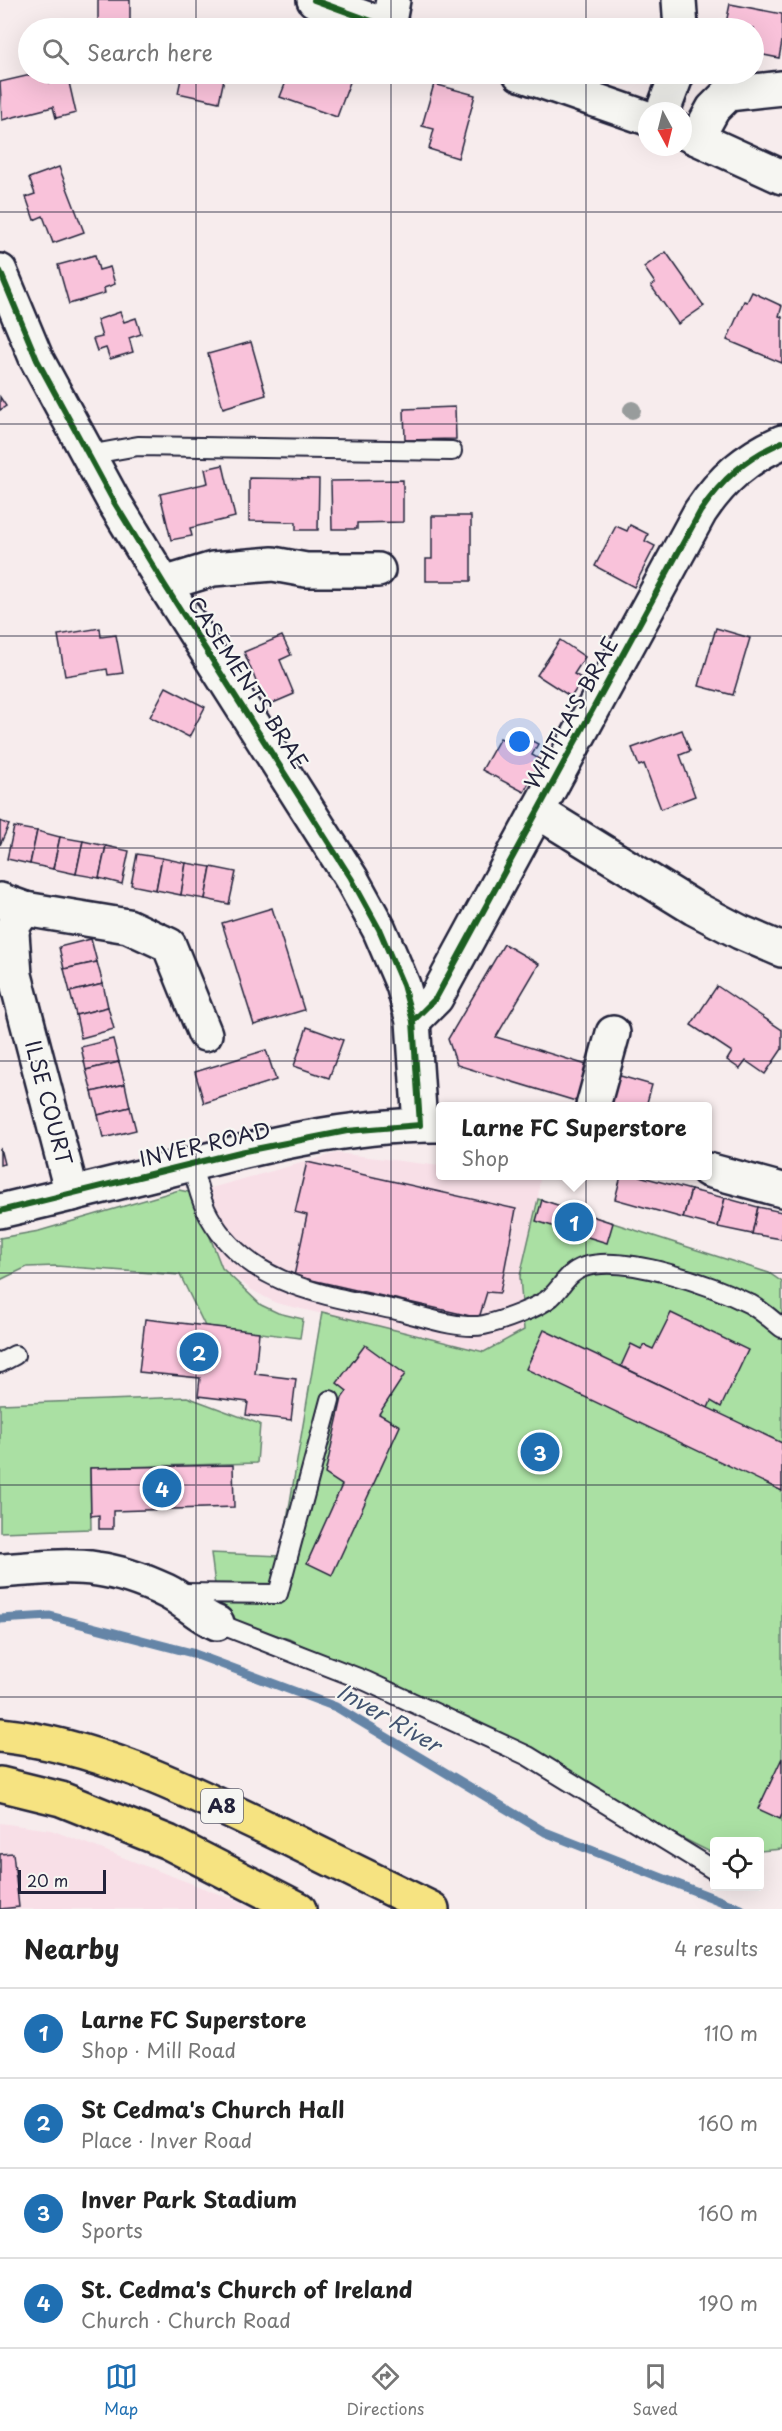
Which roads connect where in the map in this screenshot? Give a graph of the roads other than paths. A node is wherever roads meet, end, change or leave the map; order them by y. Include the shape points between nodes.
1 (314, 0) edge
2 (679, 0) edge
3 (391, 18) edge
4 (680, 18) edge
5 (549, 84) edge
6 (673, 84) edge
7 (782, 88) edge
8 (666, 102) edge
9 (638, 115) edge
10 (692, 133) edge
11 (692, 136) edge
12 (782, 177) edge
13 (0, 271) edge
14 (782, 442) edge
15 (452, 452) dead end
16 (88, 455) junction
17 (378, 570) dead end
18 (164, 584) junction
19 (537, 811) junction
20 (12, 905) edge
21 (782, 950) edge
22 (413, 1021) junction
23 (613, 1033) dead end
24 (205, 1034) dead end
25 (594, 1102) edge
26 (430, 1125) edge
27 (191, 1164) junction
28 (712, 1171) edge
29 (782, 1190) edge
30 (72, 1194) junction
31 (0, 1211) edge
32 (782, 1329) edge
33 (330, 1400) dead end
34 (0, 1571) edge
35 (169, 1593) junction
36 (217, 1623) joint
37 (0, 1735) edge
38 (0, 1784) edge
39 (710, 1868) edge
40 (299, 1909) edge
41 (432, 1909) edge

1 - 3 street
2 - 4 street
5 - 9 street
6 - 8 street
7 - 10 street via 728,94
11 - 12 street
13 - 16 street, CASEMENTS BRAE via 37,360
14 - 19 street, WHITLA'S BRAE via 728,475 700,512
15 - 16 lane via 138,446
16 - 18 street, CASEMENTS BRAE
17 - 18 street via 306,570 263,565 213,569
18 - 22 street, CASEMENTS BRAE via 351,878 391,954
19 - 21 street via 694,908
19 - 22 street, WHITLA'S BRAE via 436,998
20 - 24 street, ILSE COURT via 128,926 169,945
20 - 30 street, ILSE COURT via 15,975
22 - 26 street, CASEMENTS BRAE
23 - 25 street
26 - 27 street, INVER ROAD via 347,1131
27 - 30 street, INVER ROAD
27 - 32 lane via 208,1214 226,1240 274,1279 315,1293 469,1327 503,1319 541,1302 566,1277 584,1267 611,1264 645,1268 705,1285 751,1304
28 - 29 street
30 - 31 street, INVER ROAD
33 - 35 lane via 278,1594
34 - 35 street via 96,1569 136,1578
35 - 36 street
36 - 39 lane via 366,1681 528,1756
37 - 41 highway, A8 via 67,1747 132,1768 204,1797
38 - 40 highway via 61,1800 168,1842

